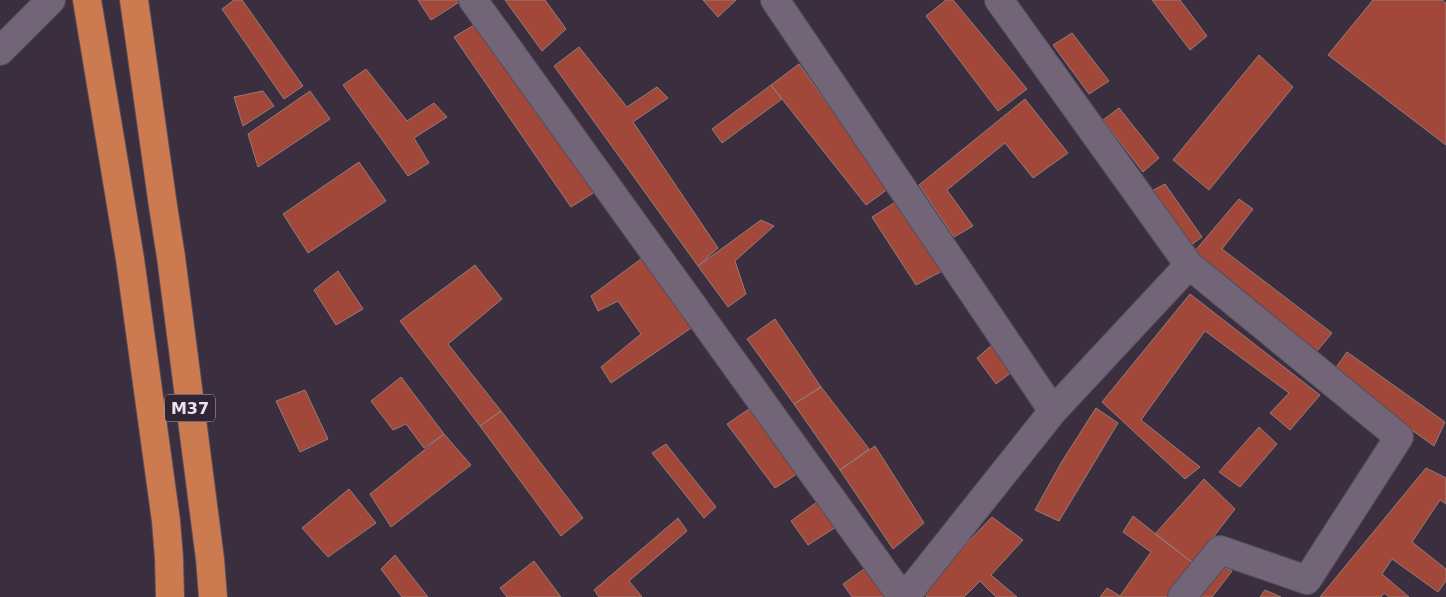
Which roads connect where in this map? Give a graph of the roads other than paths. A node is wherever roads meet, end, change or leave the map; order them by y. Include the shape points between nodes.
1 (50, 0) edge
2 (87, 0) edge
3 (134, 0) edge
4 (473, 0) edge
5 (776, 0) edge
6 (999, 0) edge
7 (0, 51) edge
8 (171, 257) junction
9 (130, 260) junction
10 (1189, 264) junction
11 (1053, 411) junction
12 (169, 558) junction
13 (210, 559) junction
14 (170, 597) edge
15 (213, 597) edge
16 (904, 597) edge
17 (1182, 597) edge

1 - 7 street
2 - 9 highway, M37
3 - 8 highway, M37
4 - 16 street
5 - 11 street
6 - 10 street
8 - 9 highway
8 - 13 highway, M37
9 - 12 highway, M37
10 - 11 street
10 - 17 street via 1399,438 1307,580 1220,550
11 - 16 street
12 - 13 highway
12 - 14 highway, M37
13 - 15 highway, M37

